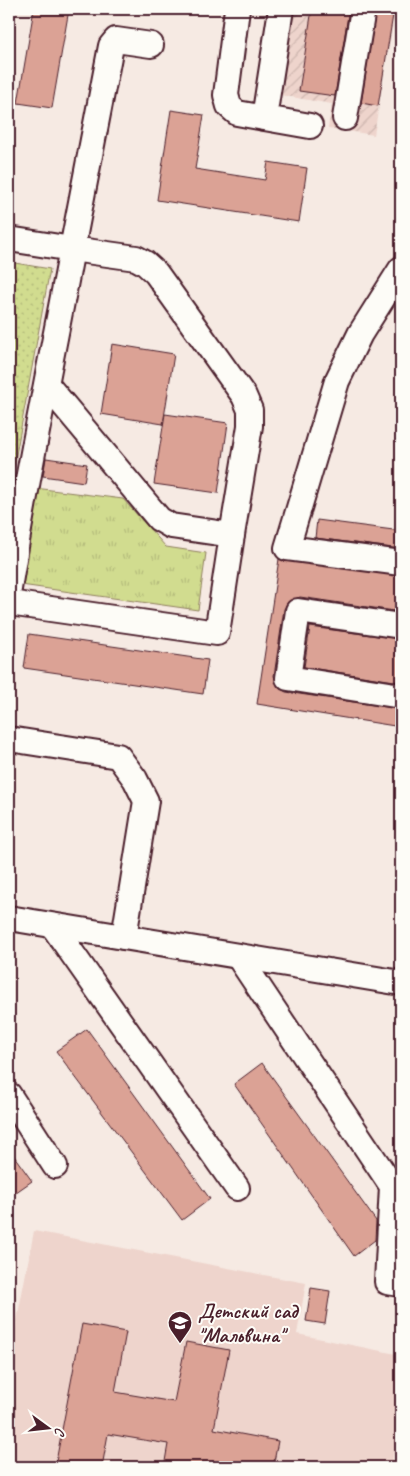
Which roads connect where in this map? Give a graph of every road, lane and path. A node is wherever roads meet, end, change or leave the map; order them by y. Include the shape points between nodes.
1 (237, 9) edge
2 (281, 9) edge
3 (362, 9) edge
4 (151, 44) dead end
5 (264, 118) junction
6 (345, 118) dead end
7 (310, 126) dead end
8 (11, 232) edge
9 (72, 249) junction
10 (401, 269) edge
11 (47, 385) junction
12 (232, 535) junction
13 (401, 563) edge
14 (9, 589) edge
15 (9, 604) edge
16 (401, 626) edge
17 (401, 696) edge
18 (9, 739) edge
19 (9, 918) edge
20 (54, 926) junction
21 (124, 937) junction
22 (238, 956) junction
23 (401, 983) edge
24 (9, 1095) edge
25 (55, 1166) dead end
26 (237, 1188) dead end
27 (401, 1284) edge

1 - 5 street via 226,95 228,106 237,113
2 - 5 street
3 - 6 street
4 - 9 street via 116,40 111,46
5 - 7 street
8 - 9 street
9 - 11 street
9 - 12 street via 136,258 146,263 244,396 250,410 250,426
10 - 13 street via 360,334 337,381 287,548
11 - 12 street via 159,519 170,526
11 - 14 street via 27,473
12 - 15 street via 217,633
16 - 17 street via 298,611 288,678
18 - 21 street via 118,756 135,778 146,801
19 - 20 street
20 - 21 street
20 - 26 street
21 - 22 street
22 - 23 street
22 - 27 street via 392,1186 387,1282
24 - 25 street

